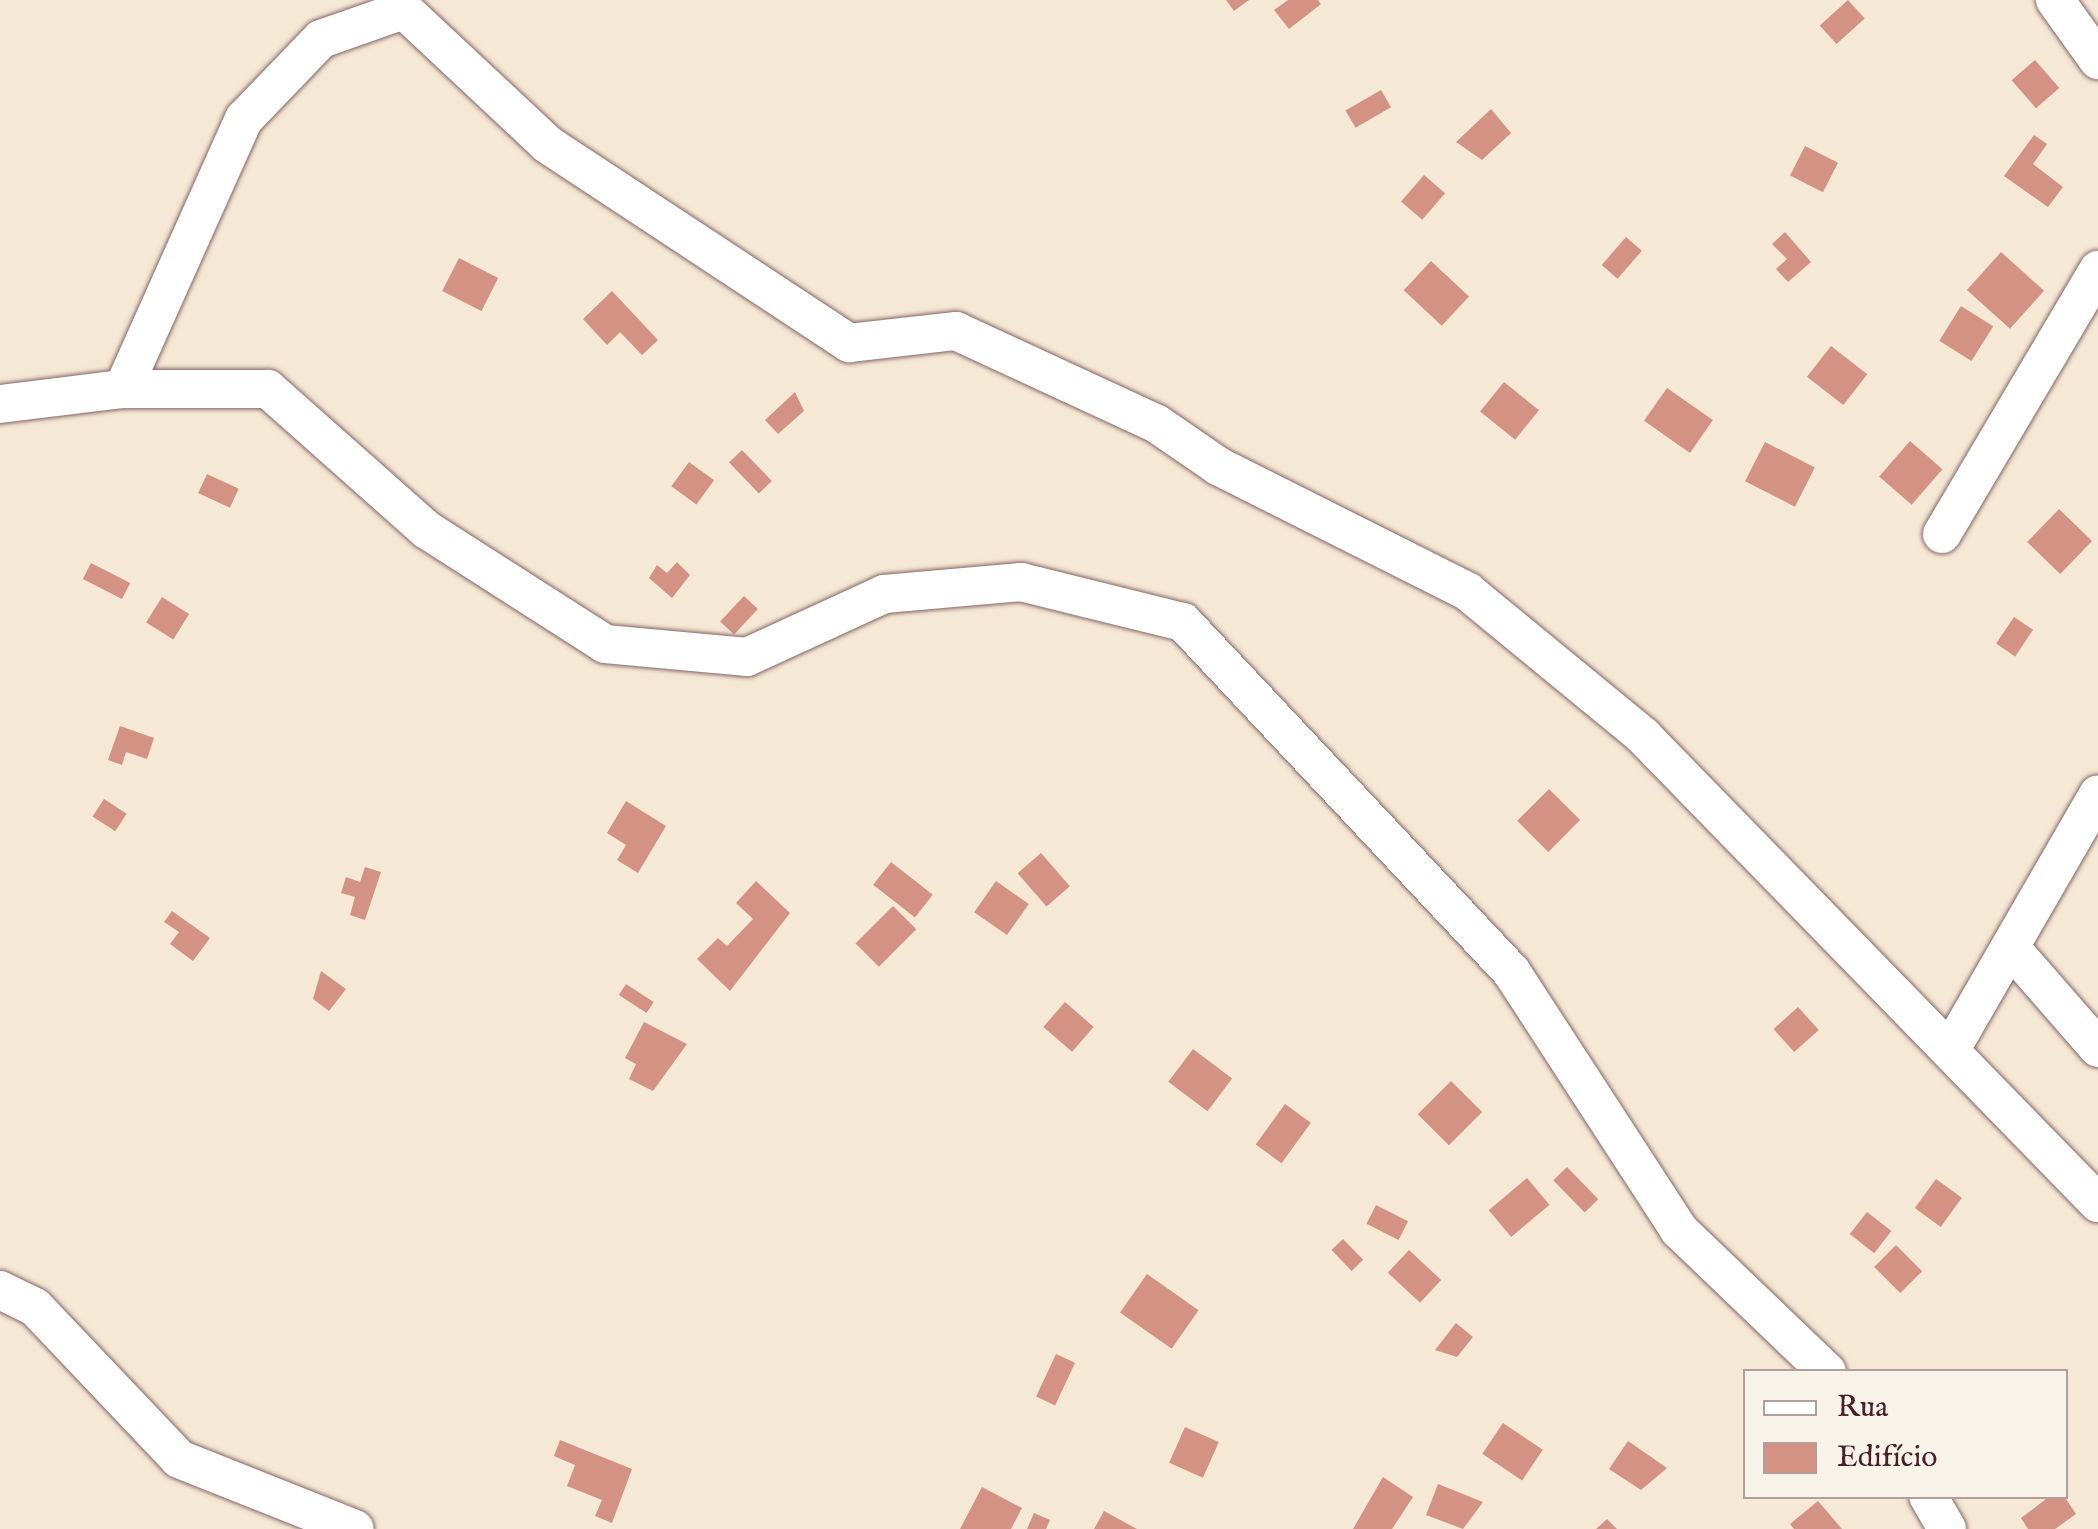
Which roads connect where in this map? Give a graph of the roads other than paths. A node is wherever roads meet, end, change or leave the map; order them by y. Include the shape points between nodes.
1 (2055, 0) edge
2 (2098, 60) edge
3 (2098, 270) edge
4 (124, 389) junction
5 (0, 404) edge
6 (1942, 534) dead end
7 (2098, 794) edge
8 (2010, 947) junction
9 (2098, 1048) edge
10 (1951, 1049) junction
11 (2098, 1203) edge
12 (0, 1290) edge
13 (1824, 1369) edge
14 (1930, 1499) edge
15 (355, 1529) edge
16 (1947, 1529) edge

1 - 2 street
3 - 6 street
4 - 5 street
4 - 10 street via 244,119 321,39 404,10 547,144 850,344 956,331 1157,424 1218,466 1468,592 1643,736 1811,917
4 - 13 street via 268,389 427,530 605,644 748,656 884,594 1021,582 1184,622 1510,971 1679,1230
7 - 8 street
8 - 9 street
8 - 10 street
10 - 11 street
12 - 15 street via 35,1307 179,1459
14 - 16 street

